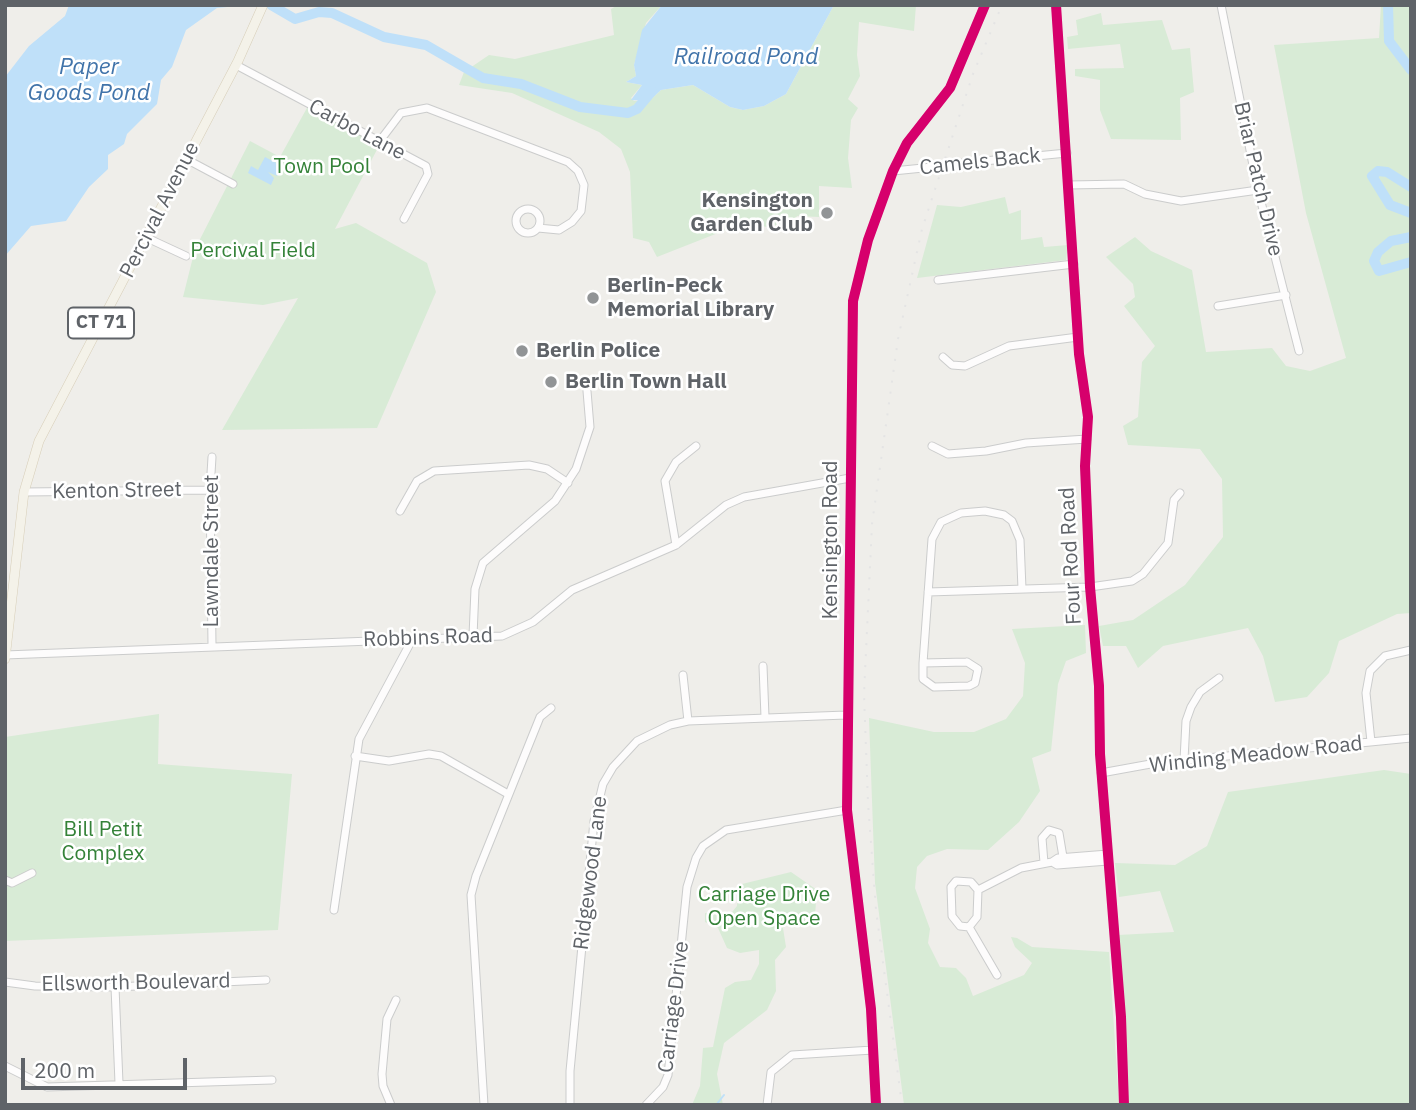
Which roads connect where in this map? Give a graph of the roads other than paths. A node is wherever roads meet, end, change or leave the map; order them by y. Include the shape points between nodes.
1 (985, 5) edge
2 (1056, 5) edge
3 (1221, 5) edge
4 (263, 6) edge
5 (236, 65) junction
6 (379, 142) junction
7 (1067, 153) junction
8 (186, 159) junction
9 (893, 170) junction
10 (233, 184) dead end
11 (1069, 185) junction
12 (1258, 190) junction
13 (404, 219) dead end
14 (538, 228) dead end
15 (145, 237) junction
16 (186, 256) dead end
17 (1074, 264) junction
18 (939, 280) dead end
19 (1286, 295) junction
20 (1218, 306) dead end
21 (1078, 337) junction
22 (1299, 351) dead end
23 (943, 357) dead end
24 (587, 391) dead end
25 (1087, 439) junction
26 (696, 446) dead end
27 (932, 446) dead end
28 (212, 457) dead end
29 (850, 478) junction
30 (568, 483) junction
31 (210, 490) junction
32 (24, 492) junction
33 (1180, 493) dead end
34 (400, 512) dead end
35 (676, 545) junction
36 (1090, 587) junction
37 (1022, 589) junction
38 (928, 592) junction
39 (473, 636) junction
40 (413, 638) junction
41 (212, 645) junction
42 (1411, 650) edge
43 (6, 656) edge
44 (923, 663) junction
45 (763, 666) dead end
46 (683, 675) dead end
47 (1219, 678) dead end
48 (551, 708) dead end
49 (846, 715) junction
50 (765, 717) junction
51 (688, 721) junction
52 (1411, 738) edge
53 (1371, 742) junction
54 (355, 756) junction
55 (1184, 760) junction
56 (1101, 773) junction
57 (508, 794) junction
58 (847, 810) junction
59 (1063, 857) junction
60 (1108, 857) junction
61 (1048, 862) junction
62 (32, 873) dead end
63 (5, 880) edge
64 (978, 890) junction
65 (334, 910) dead end
66 (969, 927) junction
67 (997, 975) dead end
68 (266, 979) dead end
69 (5, 982) edge
70 (115, 987) junction
71 (396, 1000) dead end
72 (873, 1050) junction
73 (5, 1066) edge
74 (272, 1080) dead end
75 (119, 1083) junction
76 (391, 1105) edge
77 (484, 1105) edge
78 (570, 1105) edge
79 (646, 1105) edge
80 (767, 1105) edge
81 (876, 1105) edge
82 (1124, 1105) edge

1 - 9 street, Kensington Road via 950,88 907,143
2 - 7 street, Four Rod Road
3 - 12 street, Briar Patch Drive
4 - 5 main road, Percival Avenue / CT 71
5 - 6 street, Carbo Lane
5 - 8 main road, Percival Avenue / CT 71
6 - 13 street, Carbo Lane via 429,168
6 - 14 street via 401,113 428,108 568,162 584,185 581,211 559,230
7 - 9 street, Camels Back, bridge
7 - 11 street, Four Rod Road
8 - 10 street
8 - 15 main road, Percival Avenue / CT 71
9 - 29 street, Kensington Road via 853,301
11 - 12 street via 1124,184 1144,194 1181,201
11 - 17 street, Four Rod Road
12 - 19 street, Briar Patch Drive
15 - 16 street
15 - 32 main road, Percival Avenue / CT 71 via 39,441
17 - 18 street
17 - 21 street, Four Rod Road
19 - 20 street
19 - 22 street, Briar Patch Drive
21 - 23 street via 1009,346 965,366 952,365
21 - 25 street, Four Rod Road
24 - 30 street via 591,415 587,441
25 - 27 street via 948,454
25 - 36 street, Four Rod Road
26 - 35 street via 676,462 665,481
28 - 31 street, Lawndale Street
29 - 35 street, Robbins Road via 744,497 726,505
29 - 49 street, Kensington Road via 852,582
30 - 34 street via 547,469 529,465 434,471 417,481
30 - 39 street via 549,506 484,563 475,589
31 - 32 street, Kenton Street
31 - 41 street, Lawndale Street
32 - 43 main road, Percival Avenue / CT 71
33 - 36 street via 1174,500 1168,543 1143,574 1118,585
35 - 39 street, Robbins Road via 572,590 518,631
36 - 37 street
36 - 56 street, Four Rod Road
37 - 38 street
37 - 38 street via 1018,530 1004,514 985,511 950,515 934,531
38 - 44 street
39 - 40 street, Robbins Road
40 - 41 street, Robbins Road
40 - 54 street via 367,720
41 - 43 street, Robbins Road
42 - 53 street via 1385,656 1370,671 1366,693
44 - 44 street via 923,679 934,687 969,686 978,677 978,669 967,662
45 - 50 street
46 - 51 street
47 - 55 street via 1200,692 1191,707
48 - 57 street via 540,717
49 - 50 street, Ridgewood Lane
49 - 58 street, Kensington Road
50 - 51 street, Ridgewood Lane
51 - 78 street, Ridgewood Lane via 637,741 612,767 600,792
52 - 53 street, Winding Meadow Road
53 - 55 street, Winding Meadow Road
54 - 57 street via 388,761 441,756
54 - 65 street
55 - 56 street, Winding Meadow Road
56 - 60 street, Four Rod Road
57 - 77 street via 471,895
58 - 72 street, Kensington Road
58 - 79 street, Carriage Drive via 726,830 704,846 687,887 670,1067 663,1087
59 - 60 street
59 - 61 street
59 - 61 street via 1059,833 1049,830 1042,838
60 - 61 street via 1057,865
60 - 82 street, Four Rod Road
61 - 64 street via 1021,868
62 - 63 street via 12,883
64 - 66 street via 977,916
64 - 66 street via 971,881 963,880 951,887 952,916 960,926
66 - 67 street
68 - 70 street, Ellsworth Boulevard
69 - 70 street, Ellsworth Boulevard
70 - 75 street
71 - 76 street via 387,1019 382,1074
72 - 80 street via 792,1055 771,1073
72 - 81 street, Kensington Road
73 - 75 street via 47,1087
74 - 75 street

